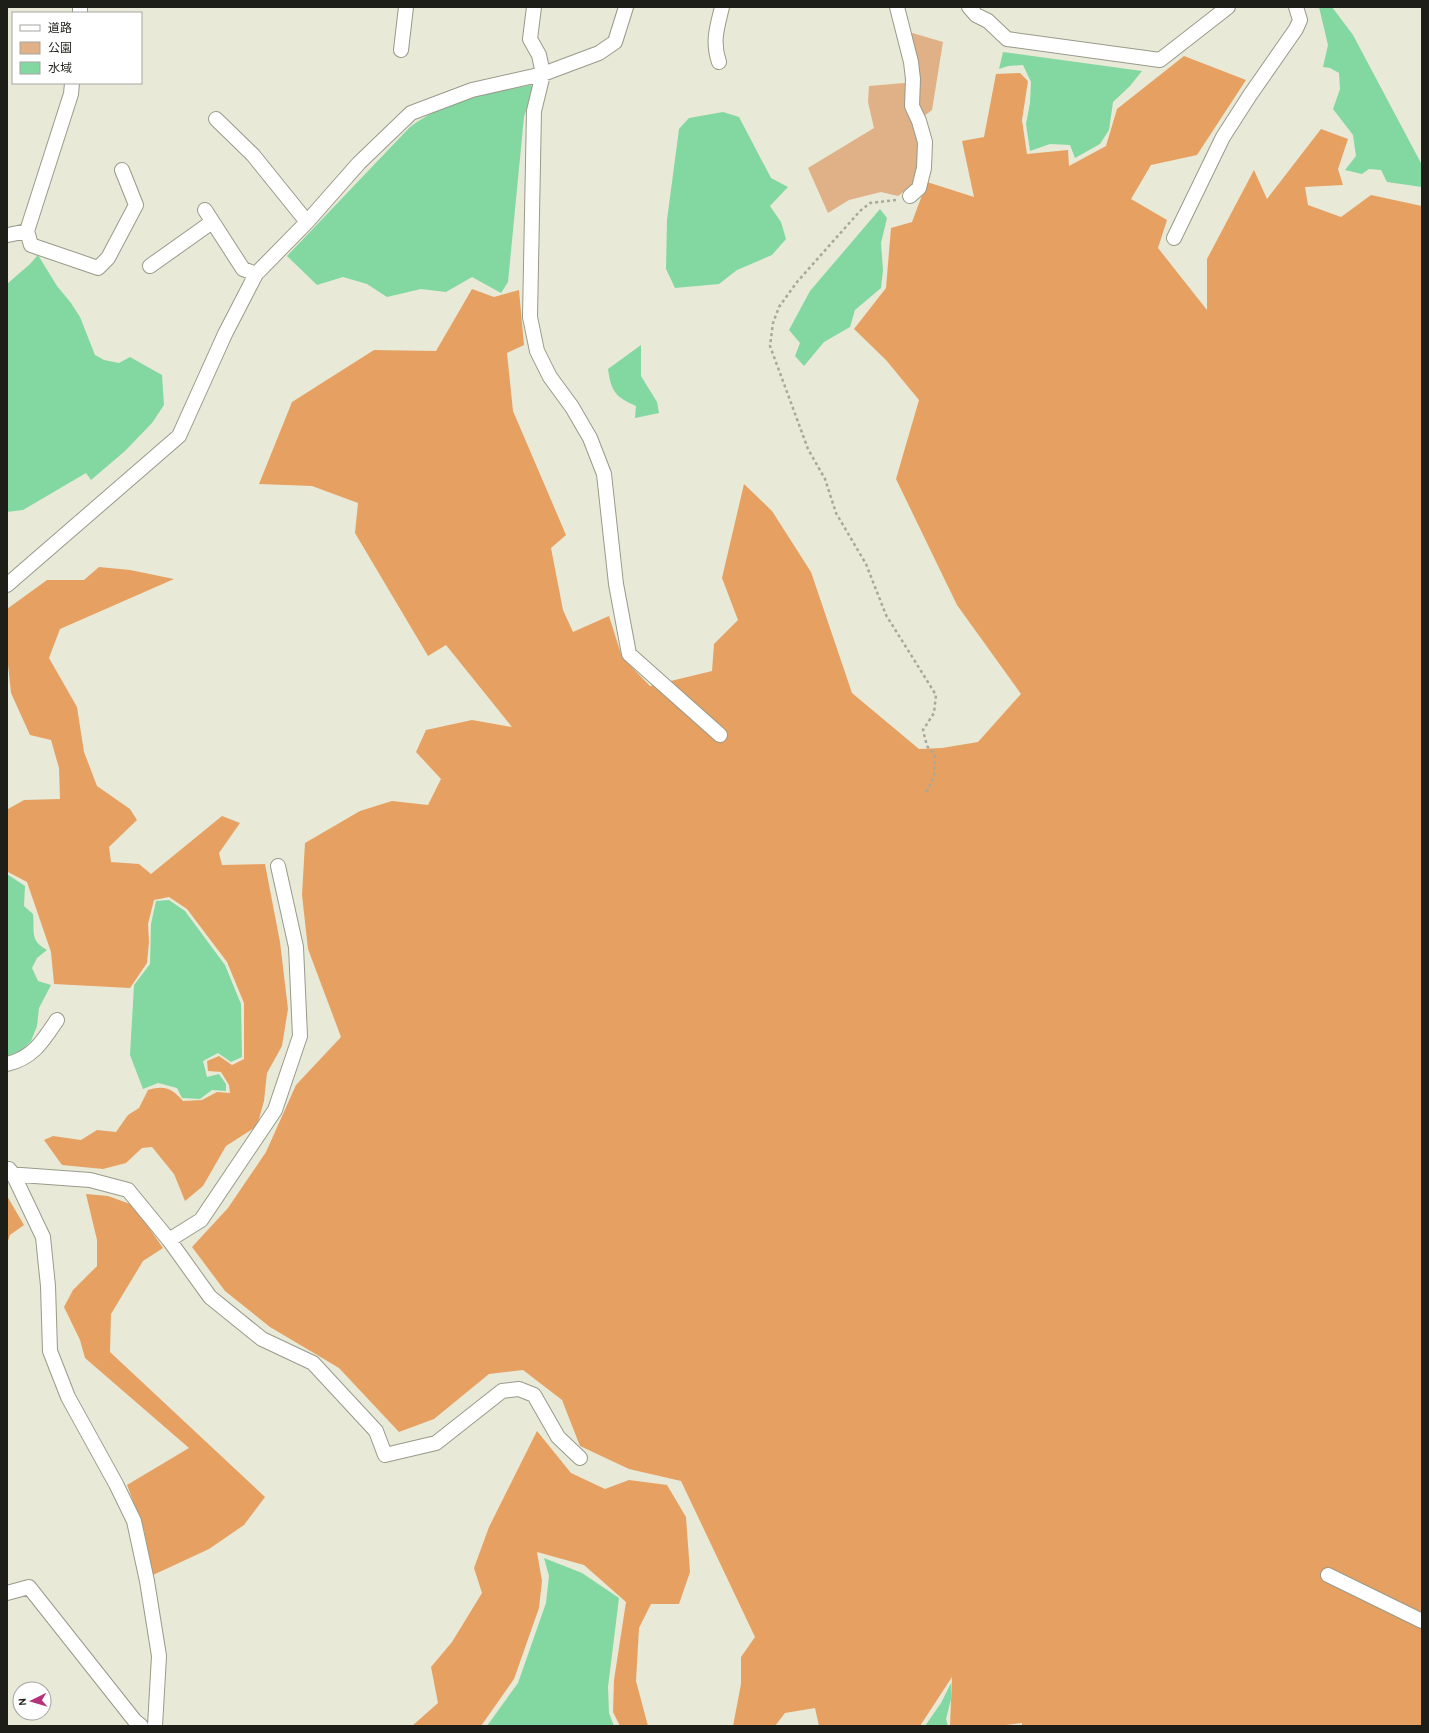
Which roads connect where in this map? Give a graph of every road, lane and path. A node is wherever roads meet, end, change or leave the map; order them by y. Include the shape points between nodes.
1 (406, 7) edge
2 (534, 7) edge
3 (626, 7) edge
4 (722, 7) edge
5 (897, 7) edge
6 (969, 7) edge
7 (1228, 7) edge
8 (1296, 7) edge
9 (400, 50) dead end
10 (719, 62) dead end
11 (543, 74) junction
12 (72, 84) edge
13 (216, 119) dead end
14 (122, 170) dead end
15 (910, 196) joint
16 (205, 210) dead end
17 (212, 222) junction
18 (307, 222) junction
19 (27, 231) junction
20 (7, 237) edge
21 (1174, 238) dead end
22 (150, 266) dead end
23 (256, 274) junction
24 (7, 585) edge
25 (720, 735) dead end
26 (925, 795) dead end
27 (278, 866) dead end
28 (57, 1020) dead end
29 (7, 1064) edge
30 (9, 1172) edge
31 (169, 1240) junction
32 (580, 1458) dead end
33 (1328, 1575) dead end
34 (7, 1593) edge
35 (1422, 1621) edge
36 (141, 1726) edge
37 (155, 1726) edge

1 - 9 street
2 - 11 street via 530,39 539,55
3 - 11 street via 615,42 599,53
4 - 10 street via 715,38
5 - 15 street via 911,62 912,106 925,142 924,168 919,188
6 - 7 street via 1007,40 1160,60
8 - 21 street via 1300,20 1296,29 1223,137
11 - 18 street via 472,90 411,112 359,162
11 - 25 street via 534,111 530,317 537,351 550,377 590,438 604,474 616,584 630,654
12 - 19 street via 71,94
13 - 18 street via 253,155
14 - 19 street via 136,205 108,258 98,268 31,245
15 - 26 path via 870,203 860,211 797,282 780,307 773,323 770,346 808,449 825,479 836,513 866,564 886,615 936,695 934,713 923,730 927,746 935,755 934,777
16 - 17 street
17 - 22 street
17 - 23 street via 243,269
18 - 23 street
19 - 20 street
23 - 24 street via 224,334 179,436
27 - 31 street via 296,947 300,1036 275,1110 201,1220
28 - 29 street via 44,1041 25,1058
30 - 31 street via 90,1180 128,1190
30 - 37 street via 43,1237 50,1351 68,1397 134,1521 159,1656
31 - 32 street via 210,1297 262,1339 313,1363 376,1431 385,1455 436,1443 502,1391 519,1389 534,1395 558,1437
33 - 35 street
34 - 36 street via 29,1587

